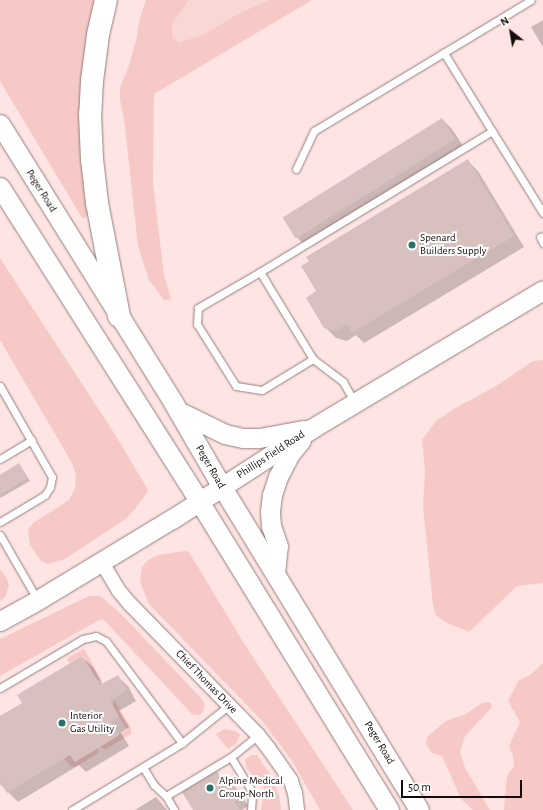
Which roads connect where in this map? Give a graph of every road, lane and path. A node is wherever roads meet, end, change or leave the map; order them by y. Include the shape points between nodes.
1 (106, 0) edge
2 (531, 0) edge
3 (444, 53) junction
4 (0, 124) edge
5 (492, 131) junction
6 (296, 169) dead end
7 (0, 187) edge
8 (543, 213) edge
9 (543, 236) edge
10 (543, 243) edge
11 (260, 272) junction
12 (543, 290) edge
13 (119, 316) junction
14 (313, 359) junction
15 (0, 386) edge
16 (355, 403) junction
17 (178, 411) junction
18 (311, 429) junction
19 (32, 440) junction
20 (0, 459) edge
21 (222, 487) junction
22 (199, 501) junction
23 (0, 522) edge
24 (0, 535) edge
25 (101, 561) junction
26 (275, 573) junction
27 (38, 600) junction
28 (0, 621) edge
29 (0, 688) edge
30 (228, 706) junction
31 (258, 735) junction
32 (182, 743) junction
33 (231, 758) junction
34 (144, 767) junction
35 (166, 796) junction
36 (72, 810) edge
37 (174, 810) edge
38 (251, 810) edge
39 (297, 810) edge
40 (389, 810) edge
41 (419, 810) edge

1 - 13 highway via 98,35 90,114 97,203
2 - 3 lane
3 - 5 lane
3 - 6 lane via 314,131
4 - 13 main road, Peger Road
5 - 8 lane
5 - 11 lane
7 - 22 main road
9 - 10 lane via 540,237
11 - 14 lane
11 - 14 lane via 198,308 197,324 200,330 236,386 262,390
12 - 16 main road, Phillips Field Road
13 - 17 main road, Peger Road
14 - 16 lane via 343,382
15 - 19 lane
16 - 18 main road, Phillips Field Road
17 - 18 main road via 225,434 243,438 259,438
17 - 21 main road, Peger Road
18 - 21 main road, Phillips Field Road
18 - 26 main road via 289,455 272,495 271,526 278,546
19 - 20 lane
19 - 23 lane via 52,477 50,487 45,495
21 - 22 main road, Phillips Field Road
21 - 26 main road, Peger Road
22 - 25 main road, Phillips Field Road
22 - 40 main road
24 - 27 lane
25 - 27 main road, Phillips Field Road
25 - 30 street, Chief Thomas Drive via 130,604
26 - 41 main road, Peger Road
27 - 28 main road, Phillips Field Road
29 - 32 lane via 83,639 96,636 106,641
30 - 31 street, Chief Thomas Drive
30 - 32 lane
31 - 33 lane
31 - 39 street, Chief Thomas Drive via 291,781
32 - 34 lane
33 - 35 lane
33 - 38 lane via 250,788
34 - 35 lane via 154,786
34 - 36 lane
35 - 37 lane

